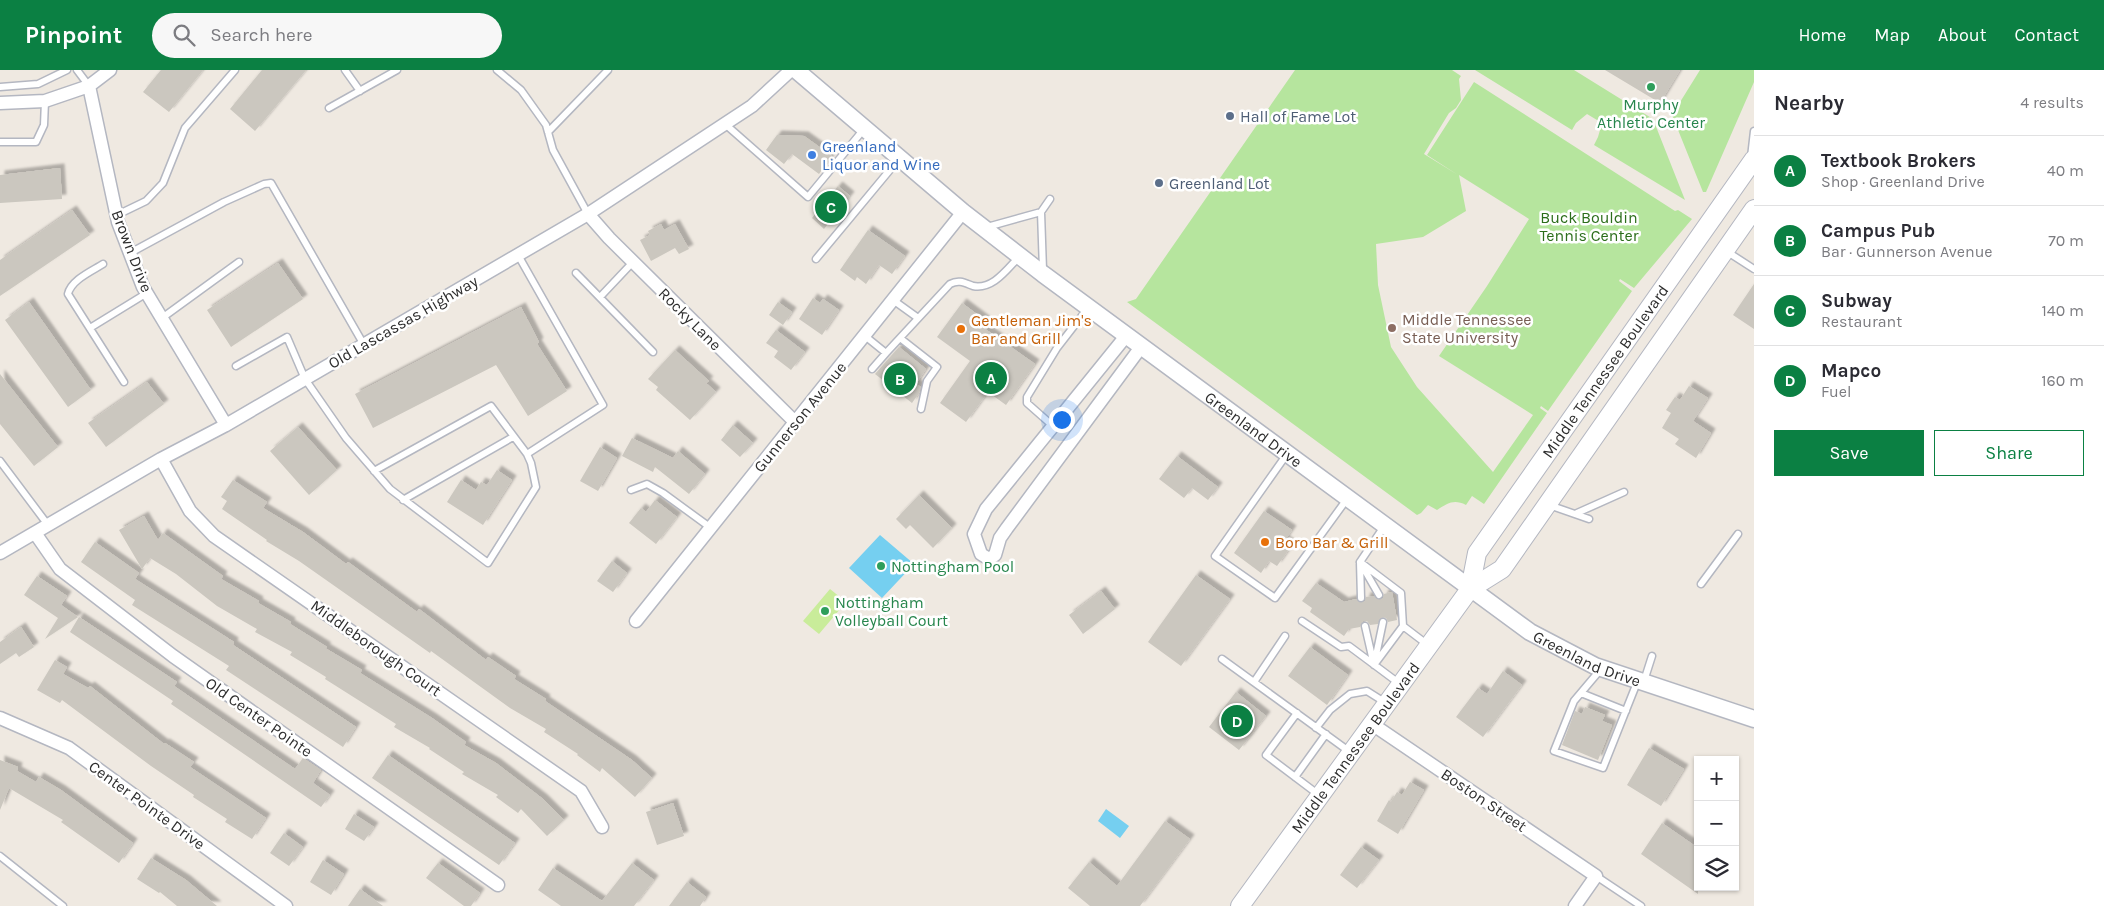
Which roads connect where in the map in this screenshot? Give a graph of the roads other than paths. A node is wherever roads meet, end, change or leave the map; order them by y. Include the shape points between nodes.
1 (67, 70) edge
2 (77, 70) edge
3 (110, 70) edge
4 (236, 70) edge
5 (345, 70) edge
6 (396, 70) edge
7 (497, 70) edge
8 (608, 70) edge
9 (791, 70) edge
10 (796, 70) edge
11 (88, 86) junction
12 (0, 87) edge
13 (360, 91) junction
14 (44, 101) junction
15 (0, 103) edge
16 (329, 108) dead end
17 (725, 124) junction
18 (864, 128) junction
19 (1754, 131) edge
20 (548, 132) junction
21 (0, 142) edge
22 (900, 158) junction
23 (1752, 161) edge
24 (1050, 199) dead end
25 (1754, 209) edge
26 (963, 212) junction
27 (1041, 212) junction
28 (588, 214) junction
29 (117, 215) junction
30 (984, 228) junction
31 (1725, 250) junction
32 (130, 253) junction
33 (518, 255) junction
34 (1020, 256) junction
35 (816, 259) dead end
36 (239, 262) dead end
37 (633, 262) junction
38 (103, 264) dead end
39 (1754, 269) edge
40 (576, 273) dead end
41 (1043, 274) junction
42 (147, 293) junction
43 (600, 297) junction
44 (893, 300) junction
45 (1088, 308) junction
46 (162, 318) junction
47 (918, 318) junction
48 (90, 328) junction
49 (865, 336) junction
50 (1126, 336) junction
51 (900, 338) junction
52 (364, 345) junction
53 (1141, 347) junction
54 (653, 352) dead end
55 (886, 352) junction
56 (236, 366) dead end
57 (872, 369) dead end
58 (305, 379) junction
59 (124, 382) dead end
60 (921, 409) dead end
61 (795, 422) junction
62 (226, 425) junction
63 (1052, 426) junction
64 (513, 437) junction
65 (526, 454) junction
66 (1288, 454) junction
67 (160, 459) junction
68 (0, 461) edge
69 (374, 471) junction
70 (632, 490) dead end
71 (1624, 492) dead end
72 (1347, 498) junction
73 (403, 500) junction
74 (1547, 504) junction
75 (1577, 513) junction
76 (1589, 519) dead end
77 (1385, 525) junction
78 (48, 526) junction
79 (711, 528) junction
80 (35, 532) junction
81 (1738, 534) dead end
82 (0, 553) edge
83 (1360, 562) junction
84 (1701, 584) dead end
85 (1470, 589) junction
86 (1379, 595) dead end
87 (1361, 598) dead end
88 (636, 621) dead end
89 (1302, 621) dead end
90 (1383, 622) dead end
91 (1365, 626) dead end
92 (1403, 626) junction
93 (1285, 636) dead end
94 (1429, 646) junction
95 (1652, 656) dead end
96 (1222, 659) dead end
97 (1374, 665) junction
98 (1601, 668) junction
99 (1641, 681) junction
100 (1254, 682) junction
101 (1401, 684) junction
102 (1581, 693) junction
103 (1387, 704) junction
104 (1626, 711) junction
105 (1296, 713) junction
106 (1753, 716) edge
107 (0, 718) edge
108 (1372, 724) junction
109 (1316, 728) junction
110 (1326, 734) junction
111 (1351, 753) junction
112 (1294, 777) junction
113 (1320, 796) junction
114 (602, 827) dead end
115 (0, 856) edge
116 (1596, 876) junction
117 (498, 884) dead end
118 (63, 906) edge
119 (286, 906) edge
120 (1240, 906) edge
121 (1575, 906) edge
122 (1641, 906) edge

1 - 12 lane via 38,84
2 - 11 lane
3 - 11 street
4 - 29 lane via 185,128 163,183 146,201
5 - 13 lane
6 - 13 lane
7 - 20 lane via 521,90
8 - 20 lane
9 - 17 street, Old Lascassas Highway via 752,106
10 - 18 street, Greenland Drive
11 - 14 street
11 - 29 street, Brown Drive
13 - 16 lane
14 - 15 street
14 - 21 lane via 44,125 36,142
17 - 18 lane via 808,198
17 - 28 street, Old Lascassas Highway
18 - 22 street, Greenland Drive
19 - 23 lane
20 - 28 lane via 553,150
22 - 26 street, Greenland Drive
22 - 35 lane
23 - 85 main road, Middle Tennessee Boulevard via 1477,553
24 - 27 lane
25 - 31 main road, Middle Tennessee Boulevard
26 - 30 street, Greenland Drive
26 - 44 street, Gunnerson Avenue
27 - 30 lane
27 - 41 lane
28 - 33 street, Old Lascassas Highway
28 - 37 street, Rocky Lane
29 - 32 street, Brown Drive
30 - 34 street, Greenland Drive
31 - 39 lane
31 - 74 main road, Middle Tennessee Boulevard
32 - 42 street, Brown Drive
32 - 52 lane via 224,202 270,183
33 - 52 street, Old Lascassas Highway
33 - 65 lane via 603,406
34 - 41 street, Greenland Drive
34 - 47 lane via 995,282 983,287 954,282
36 - 46 lane
37 - 43 lane
37 - 61 street, Rocky Lane
38 - 48 lane via 69,288 68,294
40 - 43 lane
41 - 45 street, Greenland Drive
42 - 46 street, Brown Drive
42 - 48 lane
43 - 54 lane
44 - 47 lane
44 - 49 street, Gunnerson Avenue
45 - 50 street, Greenland Drive
45 - 63 lane via 1057,348 1027,397 1030,407
46 - 62 street, Brown Drive
47 - 51 lane
48 - 59 lane
49 - 55 lane
49 - 61 street, Gunnerson Avenue
50 - 53 street, Greenland Drive
50 - 63 street
51 - 55 lane
51 - 60 lane via 937,367 927,382
52 - 58 street, Old Lascassas Highway
53 - 63 street via 1007,528 995,555 989,559 981,554 974,534 986,509
53 - 66 street, Greenland Drive
55 - 57 lane
56 - 58 lane via 287,337
58 - 62 street, Old Lascassas Highway
58 - 69 lane via 346,438
61 - 79 street, Gunnerson Avenue
62 - 67 street, Old Lascassas Highway
64 - 65 lane
64 - 69 lane via 491,406
64 - 73 lane
65 - 73 lane via 536,487 488,563
66 - 72 street, Greenland Drive
66 - 72 lane via 1215,556 1275,598
67 - 78 street, Old Lascassas Highway
67 - 114 street, Middleborough Court via 190,511 214,536 581,791
68 - 78 lane
69 - 73 lane
70 - 79 lane via 647,484
71 - 75 lane
72 - 77 street, Greenland Drive
74 - 75 lane
74 - 85 main road, Middle Tennessee Boulevard via 1502,569
75 - 76 lane
77 - 83 lane
77 - 85 street, Greenland Drive
78 - 80 street, Old Lascassas Highway
79 - 88 street, Gunnerson Avenue
80 - 82 street, Old Lascassas Highway
80 - 117 street, Old Center Pointe via 60,569 173,656
81 - 84 lane
83 - 86 lane
83 - 87 lane
83 - 92 lane via 1401,593
85 - 94 main road, Middle Tennessee Boulevard
85 - 98 street, Greenland Drive via 1530,632
89 - 97 lane via 1341,647 1349,646
90 - 97 lane
91 - 97 lane
92 - 94 lane
92 - 97 lane
93 - 100 lane
94 - 101 main road, Middle Tennessee Boulevard
95 - 99 lane
96 - 100 lane
97 - 101 lane
98 - 99 street, Greenland Drive
98 - 102 lane
99 - 104 lane
99 - 106 street, Greenland Drive
100 - 105 lane
101 - 103 main road, Middle Tennessee Boulevard
102 - 104 lane
102 - 104 lane via 1574,701 1554,751 1603,768
103 - 108 main road, Middle Tennessee Boulevard
103 - 109 lane via 1367,691 1350,694 1330,710
105 - 109 lane
105 - 112 lane via 1266,755
107 - 119 street, Center Pointe Drive via 69,748
108 - 111 main road, Middle Tennessee Boulevard
108 - 116 street, Boston Street
109 - 110 lane
110 - 111 lane
110 - 112 lane
111 - 113 main road, Middle Tennessee Boulevard
112 - 113 lane
113 - 120 main road, Middle Tennessee Boulevard
115 - 118 lane
116 - 121 street
116 - 122 lane

